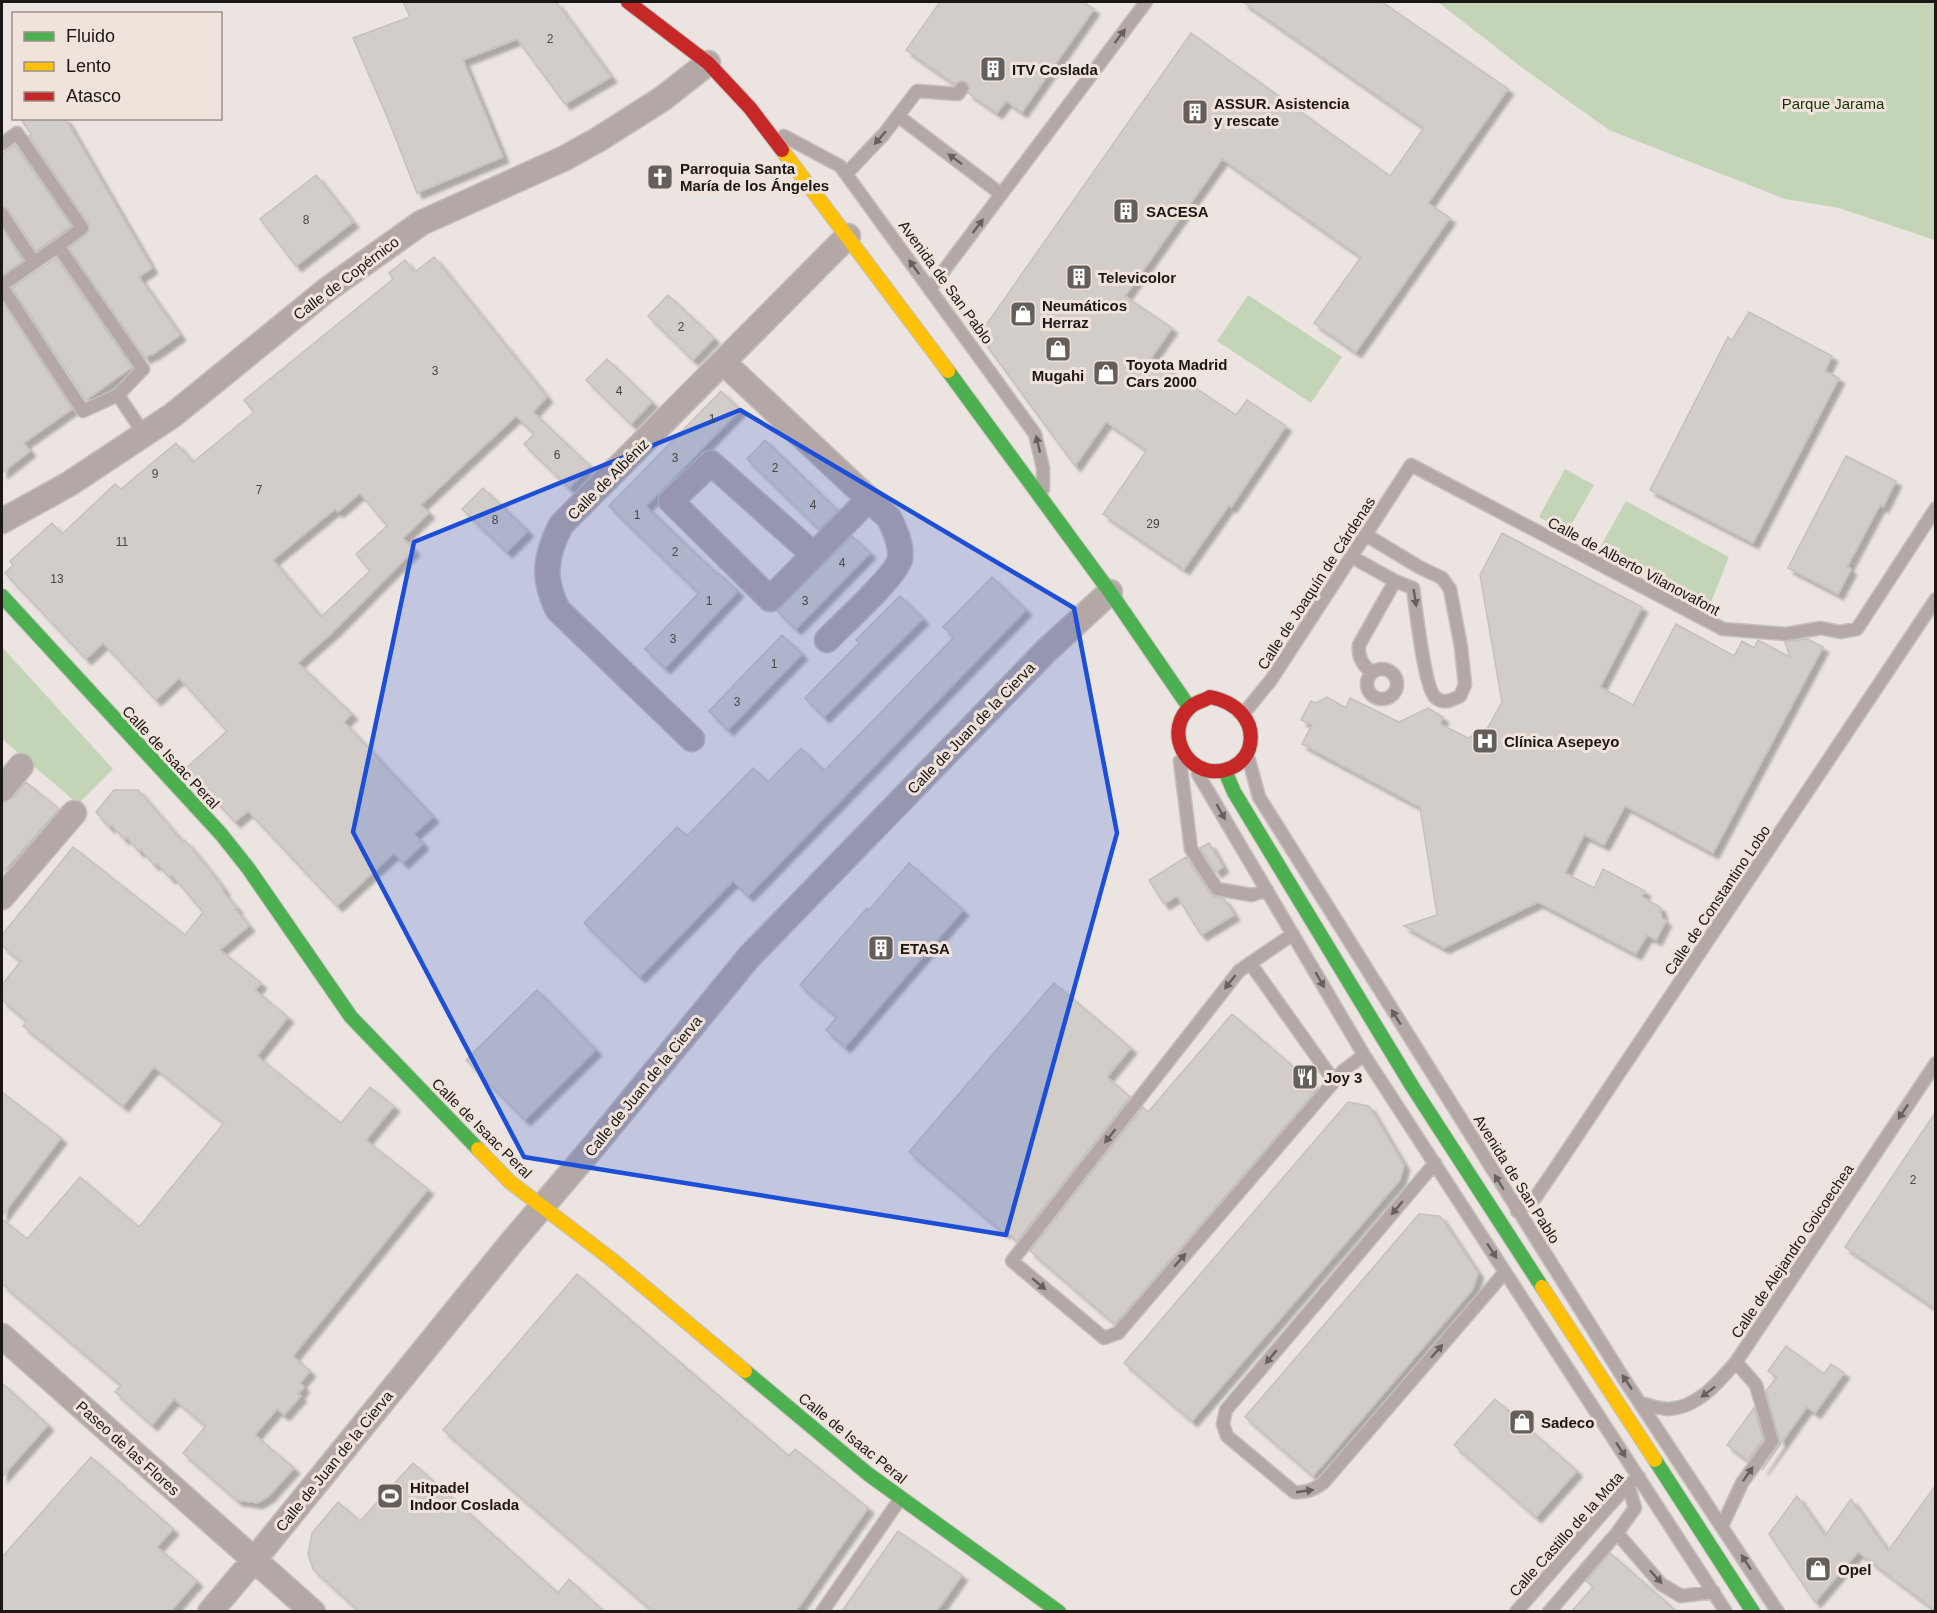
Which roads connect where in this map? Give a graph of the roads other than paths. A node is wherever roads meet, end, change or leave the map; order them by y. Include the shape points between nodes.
1 (628, 2) edge
2 (1146, 2) edge
3 (708, 63) junction
4 (962, 88) dead end
5 (898, 116) junction
6 (763, 124) junction
7 (2, 144) edge
8 (846, 174) junction
9 (1001, 194) junction
10 (2, 214) edge
11 (848, 236) junction
12 (58, 246) junction
13 (34, 263) junction
14 (2, 286) edge
15 (930, 289) junction
16 (724, 363) junction
17 (118, 395) junction
18 (144, 434) junction
19 (1411, 465) joint
20 (869, 499) junction
21 (1044, 502) junction
22 (1935, 508) edge
23 (2, 521) edge
24 (1366, 534) junction
25 (814, 555) junction
26 (1352, 557) junction
27 (1395, 581) junction
28 (1110, 592) junction
29 (2, 596) edge
30 (1935, 599) edge
31 (827, 640) dead end
32 (1371, 673) dead end
33 (1189, 706) junction
34 (1244, 714) junction
35 (692, 739) dead end
36 (1178, 739) junction
37 (1247, 754) junction
38 (1190, 763) junction
39 (21, 766) dead end
40 (1225, 771) junction
41 (2, 789) edge
42 (74, 813) dead end
43 (1267, 890) junction
44 (2, 897) edge
45 (1293, 934) junction
46 (1250, 963) junction
47 (1364, 1055) junction
48 (1935, 1063) edge
49 (1334, 1081) junction
50 (1435, 1163) junction
51 (542, 1207) junction
52 (1517, 1211) junction
53 (1505, 1272) junction
54 (2, 1336) edge
55 (1736, 1362) junction
56 (1641, 1403) junction
57 (1634, 1481) junction
58 (901, 1498) junction
59 (1722, 1526) junction
60 (1617, 1533) junction
61 (254, 1560) junction
62 (1714, 1592) junction
63 (210, 1611) edge
64 (313, 1611) edge
65 (822, 1611) edge
66 (1059, 1611) edge
67 (1516, 1611) edge
68 (1549, 1611) edge
69 (1726, 1611) edge
70 (1753, 1611) edge
71 (1778, 1611) edge

1 - 3 street, Avenida de San Pablo
9 -> 2 lane
3 - 6 street, Avenida de San Pablo
3 - 18 street, Calle de Copérnico via 662,99 565,158 421,223 328,288 173,415
4 - 5 lane via 958,94 917,91
5 -> 8 lane
9 -> 5 lane
6 - 8 lane, Avenida de San Pablo via 840,166
6 - 11 street, Avenida de San Pablo
7 - 12 lane via 17,133 82,228
15 -> 8 lane, Avenida de San Pablo
15 -> 9 lane
10 - 13 lane
11 - 16 street, Calle de Albéniz
11 - 21 street, Avenida de San Pablo
12 - 13 lane
12 - 17 lane via 143,369
13 - 14 lane
14 - 17 lane via 83,411
21 -> 15 lane, Avenida de San Pablo via 1043,468 1035,434
16 - 20 street
16 - 35 street, Calle de Albéniz via 561,525 549,554 547,574 550,595 558,610
17 - 18 lane
18 - 23 street, Calle de Copérnico via 69,484
19 - 22 lane, Calle de Alberto Vilanovafont via 1723,629 1786,634 1821,628 1840,632 1857,629
19 - 24 lane, Calle de Joaquín de Cárdenas
20 - 25 street
20 - 31 street via 889,518 898,534 900,559 889,576
21 - 28 street, Avenida de San Pablo
24 - 26 lane, Calle de Joaquín de Cárdenas
27 -> 24 lane via 1413,588 1433,696 1449,702 1460,696 1465,685 1450,589 1442,578
25 - 25 street via 770,599 671,501 711,463
26 - 27 lane
26 - 34 lane, Calle de Joaquín de Cárdenas
27 - 32 lane via 1359,645 1358,655
28 - 33 street, Avenida de San Pablo
28 - 51 street, Calle de Juan de la Cierva via 1047,650 749,957
29 - 51 street, Calle de Isaac Peral via 221,834 351,1017 510,1182
30 - 52 lane, Calle de Constantino Lobo via 1557,1166 1535,1198
33 - 34 street via 1210,697 1222,698
33 - 36 street via 1181,716
34 - 37 street via 1251,740
36 - 38 street
36 - 43 lane via 1193,853 1217,889 1252,895
37 - 40 street
52 -> 37 lane, Avenida de San Pablo via 1259,796
38 - 40 street via 1206,773
38 -> 43 lane
39 - 41 street
40 - 70 street via 1412,1086
42 - 44 street
43 - 45 lane
45 - 46 lane
45 -> 47 lane
46 - 49 lane
46 -> 49 lane via 1239,971 1012,1261 1104,1338 1118,1333
47 - 49 lane
47 - 50 lane
48 -> 55 lane, Calle de Alejandro Goicoechea
50 -> 53 lane
50 -> 53 lane via 1226,1410 1223,1424 1227,1436 1294,1492 1314,1490
51 - 58 street, Calle de Isaac Peral via 611,1259
51 - 61 street, Calle de Juan de la Cierva
56 -> 52 lane, Avenida de San Pablo
53 -> 57 lane
54 - 61 street, Paseo de las Flores
55 -> 56 lane, Calle de Alejandro Goicoechea via 1717,1385 1680,1407 1668,1409
59 -> 55 lane via 1742,1483 1772,1441 1756,1385
56 - 59 lane, Avenida de San Pablo
57 - 60 lane via 1635,1508
57 - 62 lane
57 - 67 lane, Calle Castillo de la Mota
58 - 65 lane
58 - 66 street, Calle de Isaac Peral
71 -> 59 lane, Avenida de San Pablo
60 -> 62 lane via 1661,1584 1681,1596
60 - 68 lane
61 - 63 street, Calle de Juan de la Cierva
61 - 64 street, Paseo de las Flores
62 - 69 lane

